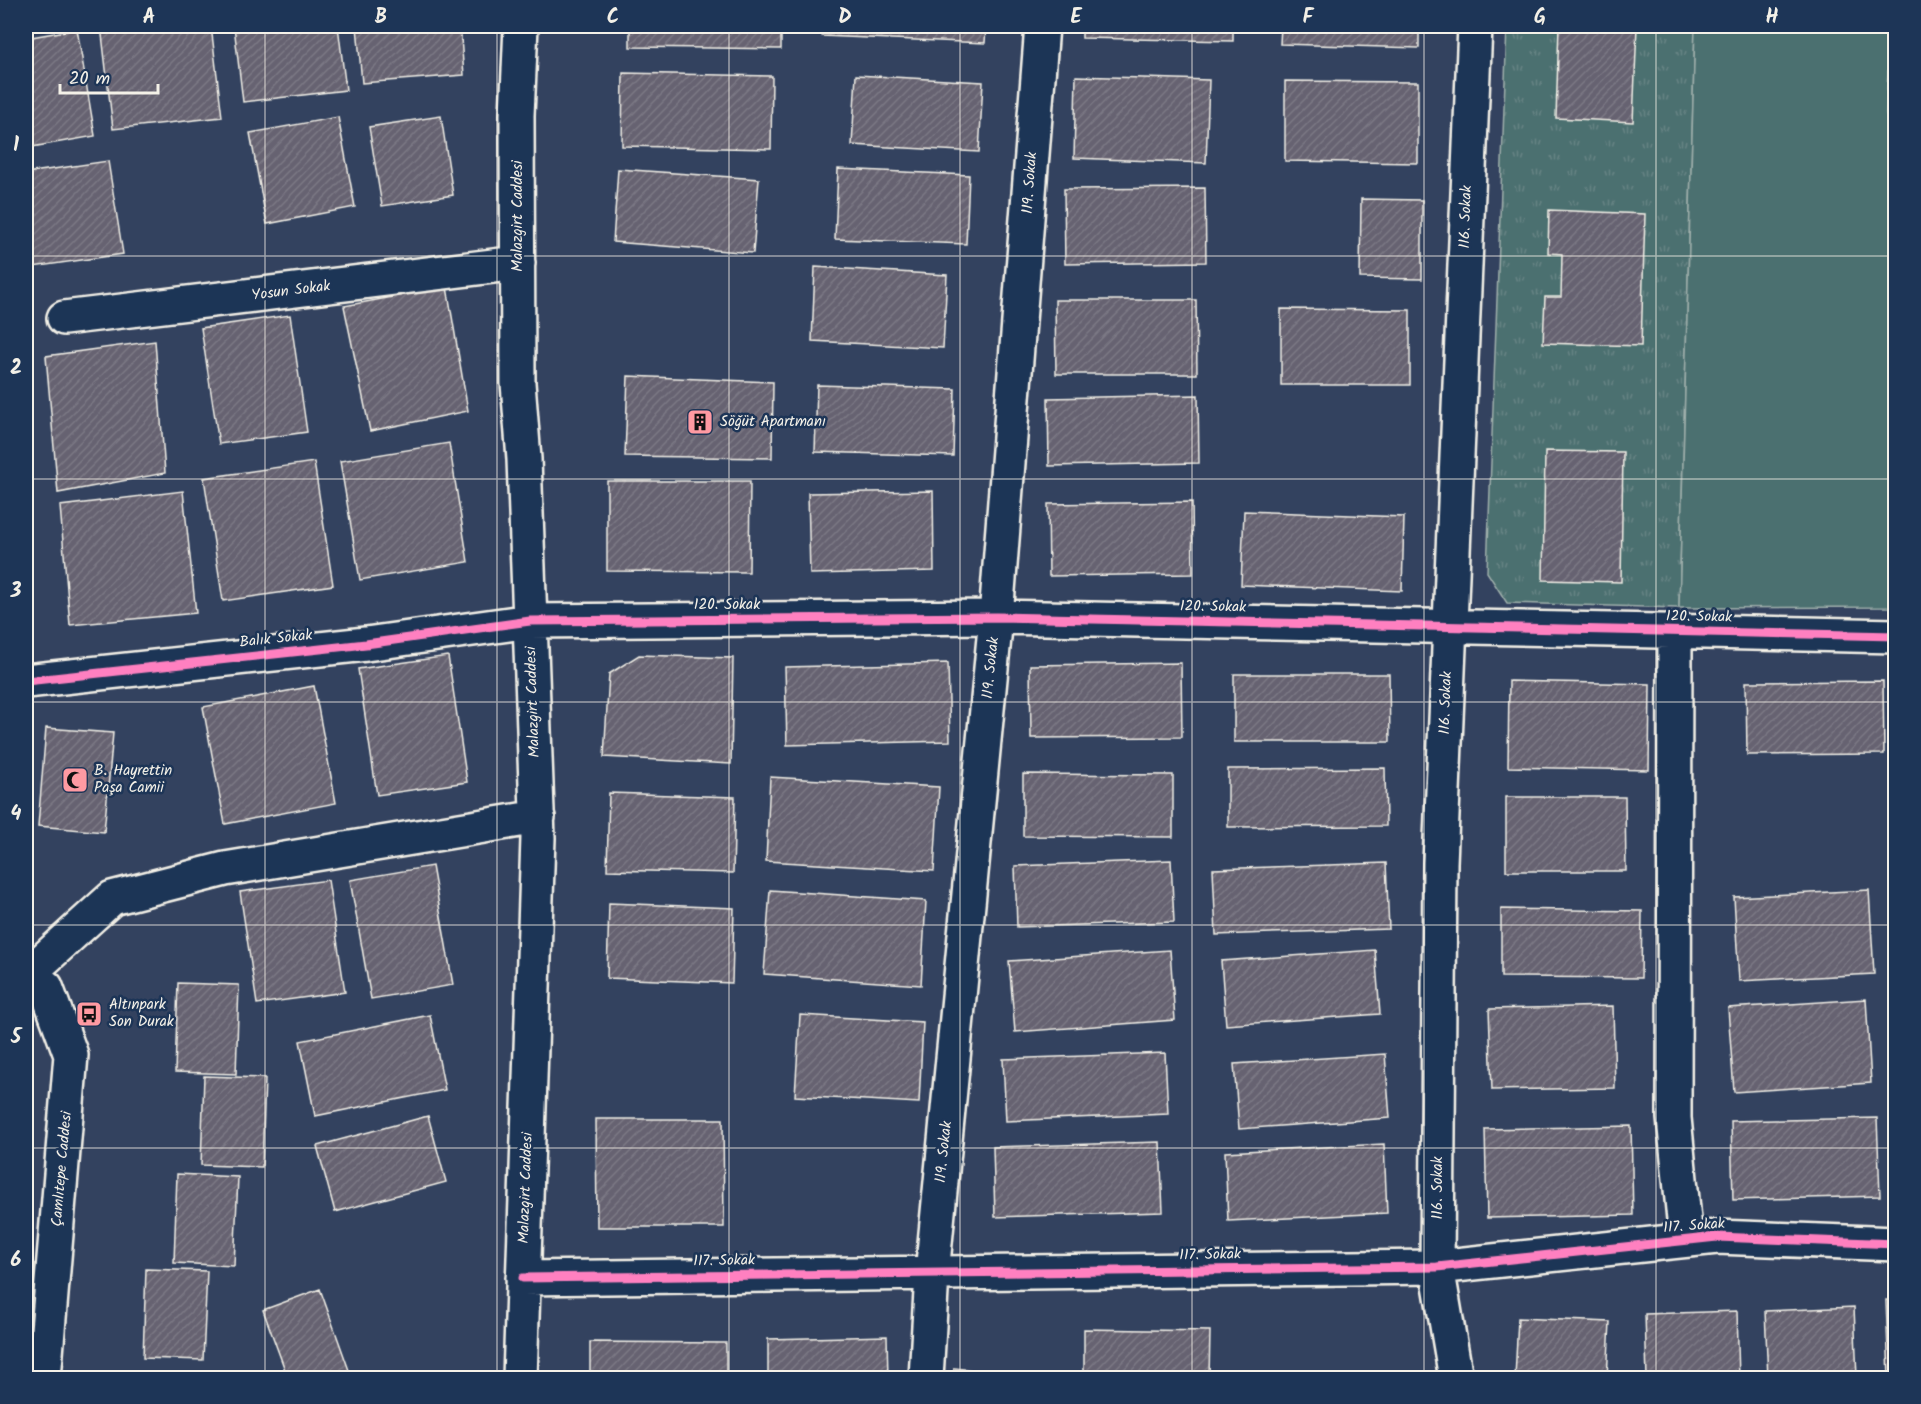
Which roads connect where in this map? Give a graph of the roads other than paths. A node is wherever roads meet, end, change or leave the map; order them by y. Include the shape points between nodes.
1 (521, 26) edge
2 (1042, 26) edge
3 (1474, 26) edge
4 (518, 263) junction
5 (64, 318) dead end
6 (996, 617) junction
7 (530, 621) junction
8 (1450, 626) junction
9 (1675, 631) junction
10 (1896, 636) edge
11 (26, 681) edge
12 (538, 817) junction
13 (26, 975) edge
14 (1686, 1240) junction
15 (1896, 1244) edge
16 (1437, 1268) junction
17 (932, 1274) junction
18 (524, 1278) junction
19 (44, 1378) edge
20 (520, 1378) edge
21 (926, 1378) edge
22 (1456, 1378) edge

1 - 4 street, Malazgirt Caddesi
2 - 6 street, 119. Sokak
3 - 8 street, 116. Sokak
4 - 5 street, Yosun Sokak
4 - 7 street, Malazgirt Caddesi via 518,383
6 - 7 street, 120. Sokak
6 - 8 street, 120. Sokak
6 - 17 street, 119. Sokak
7 - 11 street, Balık Sokak via 366,644
7 - 12 street, Malazgirt Caddesi
8 - 9 street, 120. Sokak
8 - 16 street, 116. Sokak via 1440,863
9 - 10 street, 120. Sokak
9 - 14 street via 1674,1118
12 - 13 street via 225,869 112,898
12 - 18 street, Malazgirt Caddesi
13 - 19 street, Çamlıtepe Caddesi via 46,987 71,1056
14 - 15 street, 117. Sokak via 1717,1237
14 - 16 street, 117. Sokak
16 - 17 street, 117. Sokak
16 - 22 street, 116. Sokak
17 - 18 street, 117. Sokak
17 - 21 street, 119. Sokak
18 - 20 street, Malazgirt Caddesi

